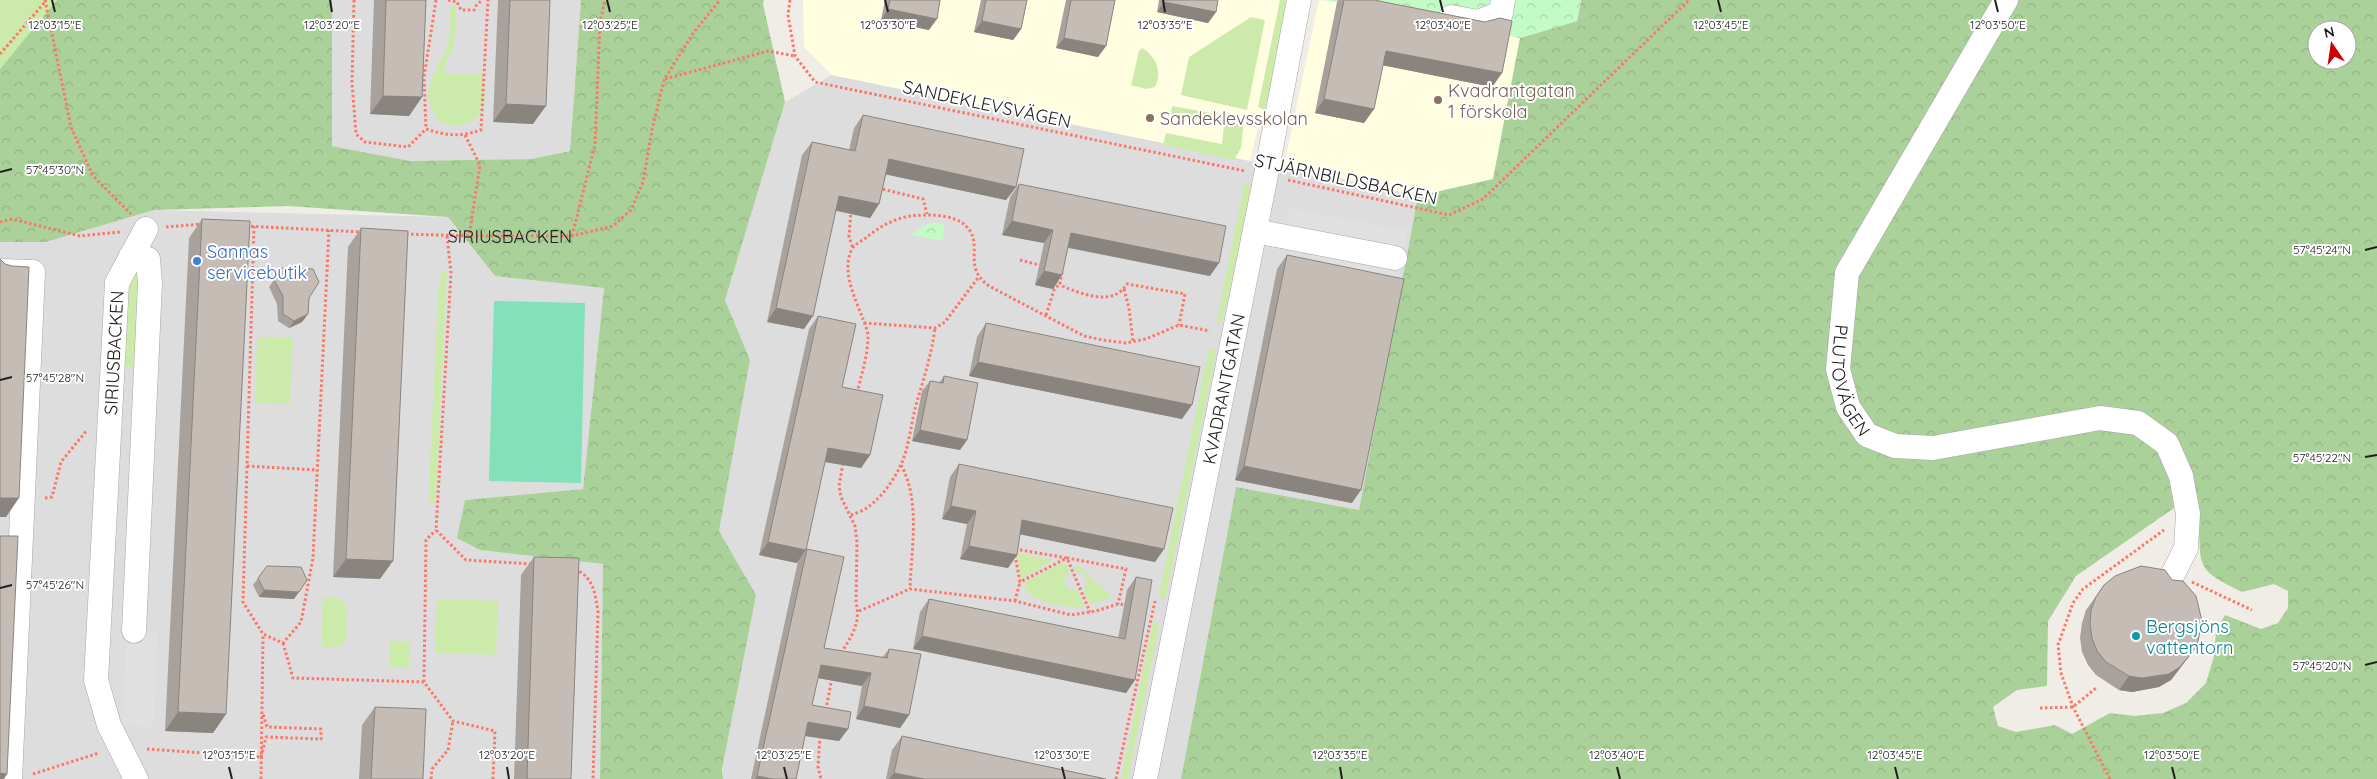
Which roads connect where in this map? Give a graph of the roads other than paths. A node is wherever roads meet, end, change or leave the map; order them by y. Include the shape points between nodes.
1 (1299, 0) edge
2 (1504, 0) edge
3 (2006, 0) edge
4 (1431, 13) edge
5 (146, 228) road end
6 (1255, 230) junction
7 (131, 256) junction
8 (1395, 258) dead end
9 (0, 271) edge
10 (2171, 578) edge
11 (134, 631) dead end
12 (17, 778) edge
13 (136, 779) edge
14 (1145, 779) edge

1 - 6 street, KVADRANTGATAN
2 - 4 street via 1501,13 1478,22
3 - 10 street, PLUTOVÄGEN via 1847,273 1838,368 1848,407 1867,435 1895,446 1933,448 2100,418 2138,423 2167,444 2181,476 2188,514 2186,548
5 - 7 street, SIRIUSBACKEN
6 - 8 street
6 - 14 street, KVADRANTGATAN
7 - 11 street via 148,259 150,283
7 - 13 street, SIRIUSBACKEN via 117,283 96,680 109,725 121,736
9 - 12 street via 33,272 23,502

